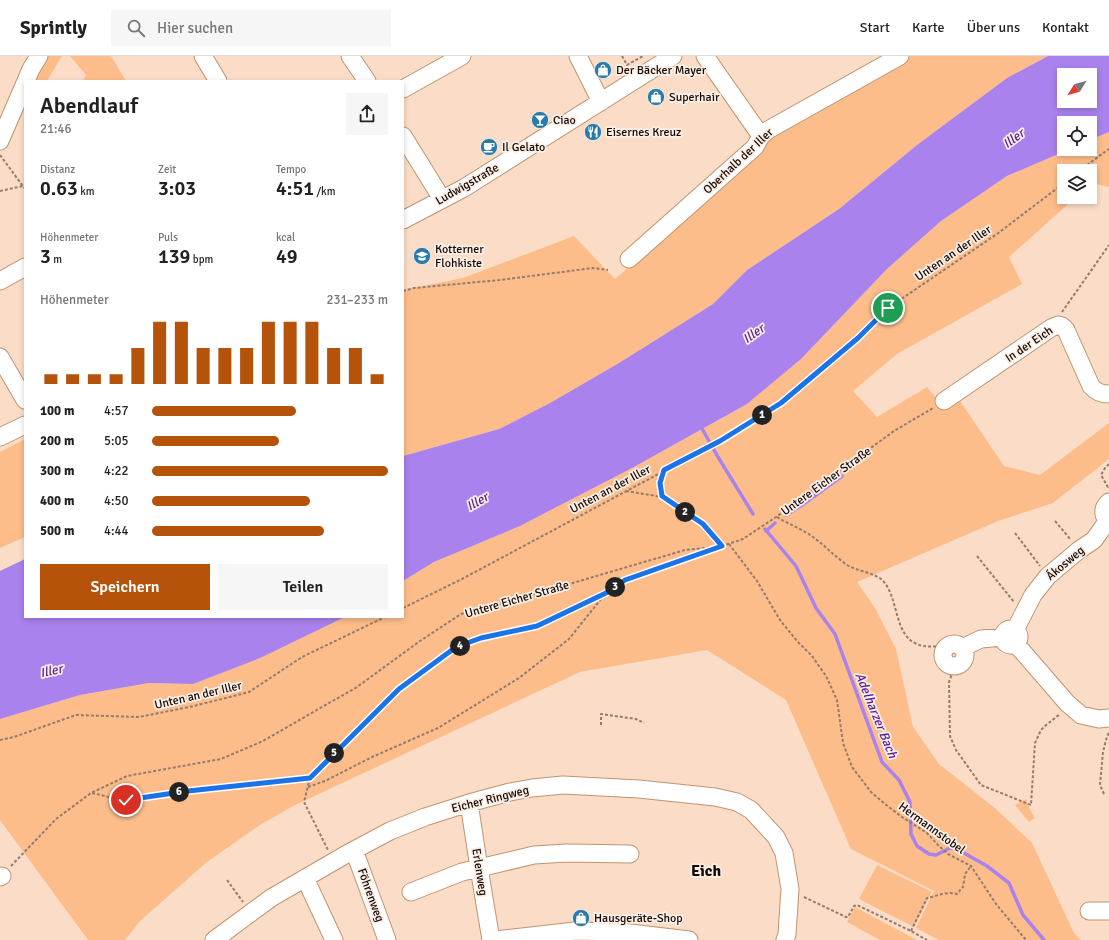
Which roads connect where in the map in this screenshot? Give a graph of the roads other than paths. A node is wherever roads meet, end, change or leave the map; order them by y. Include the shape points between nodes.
1 (39, 56) edge
2 (203, 56) edge
3 (350, 56) edge
4 (462, 56) edge
5 (578, 56) edge
6 (673, 56) edge
7 (705, 56) edge
8 (900, 56) edge
9 (648, 60) edge
10 (26, 80) edge
11 (217, 80) edge
12 (366, 80) edge
13 (24, 84) edge
14 (404, 88) edge
15 (601, 102) junction
16 (761, 136) junction
17 (404, 138) edge
18 (0, 141) edge
19 (442, 199) junction
20 (404, 219) edge
21 (629, 259) dead end
22 (24, 268) edge
23 (0, 281) edge
24 (0, 357) edge
25 (1109, 394) edge
26 (24, 398) edge
27 (944, 401) road end
28 (24, 425) edge
29 (0, 437) edge
30 (1108, 495) edge
31 (1108, 521) edge
32 (1011, 637) junction
33 (955, 666) road end
34 (1109, 718) edge
35 (470, 803) junction
36 (354, 850) junction
37 (630, 854) dead end
38 (479, 868) junction
39 (305, 878) junction
40 (411, 892) dead end
41 (1089, 911) dead end
42 (1109, 911) edge
43 (576, 936) edge
44 (214, 940) edge
45 (334, 940) edge
46 (387, 940) edge
47 (491, 940) edge
48 (494, 940) edge
49 (689, 940) edge
50 (785, 940) edge

1 - 10 street
2 - 11 street
3 - 12 street
4 - 14 street
5 - 15 street
6 - 9 street, Ludwigstraße
7 - 16 street
8 - 16 street, Oberhalb der Iller
9 - 15 street, Ludwigstraße
13 - 18 street
15 - 19 street, Ludwigstraße via 464,188
16 - 21 street, Oberhalb der Iller via 755,147
17 - 19 street
19 - 20 street, Ludwigstraße
22 - 23 street
24 - 26 street
25 - 27 street, In der Eich via 1095,391 1091,386 1066,330 1058,325
28 - 29 street
30 - 31 street, Ákosweg via 1104,511
31 - 32 street, Ákosweg via 1094,540 1048,576 1033,595
32 - 33 street via 981,639 943,652 943,658 948,664
32 - 34 street via 1080,715 1099,719
35 - 36 street, Eicher Ringweg via 390,831
35 - 38 street, Erlenweg
35 - 50 street, Eicher Ringweg via 510,792 563,785 686,793 737,802 751,810 776,838 784,853 790,889
36 - 39 street, Eicher Ringweg
36 - 46 street, Föhrenweg
37 - 38 street via 534,855
38 - 40 street
38 - 47 street, Erlenweg
39 - 44 street, Eicher Ringweg via 271,898
39 - 45 street
41 - 42 street
43 - 48 street
43 - 49 street via 621,932

